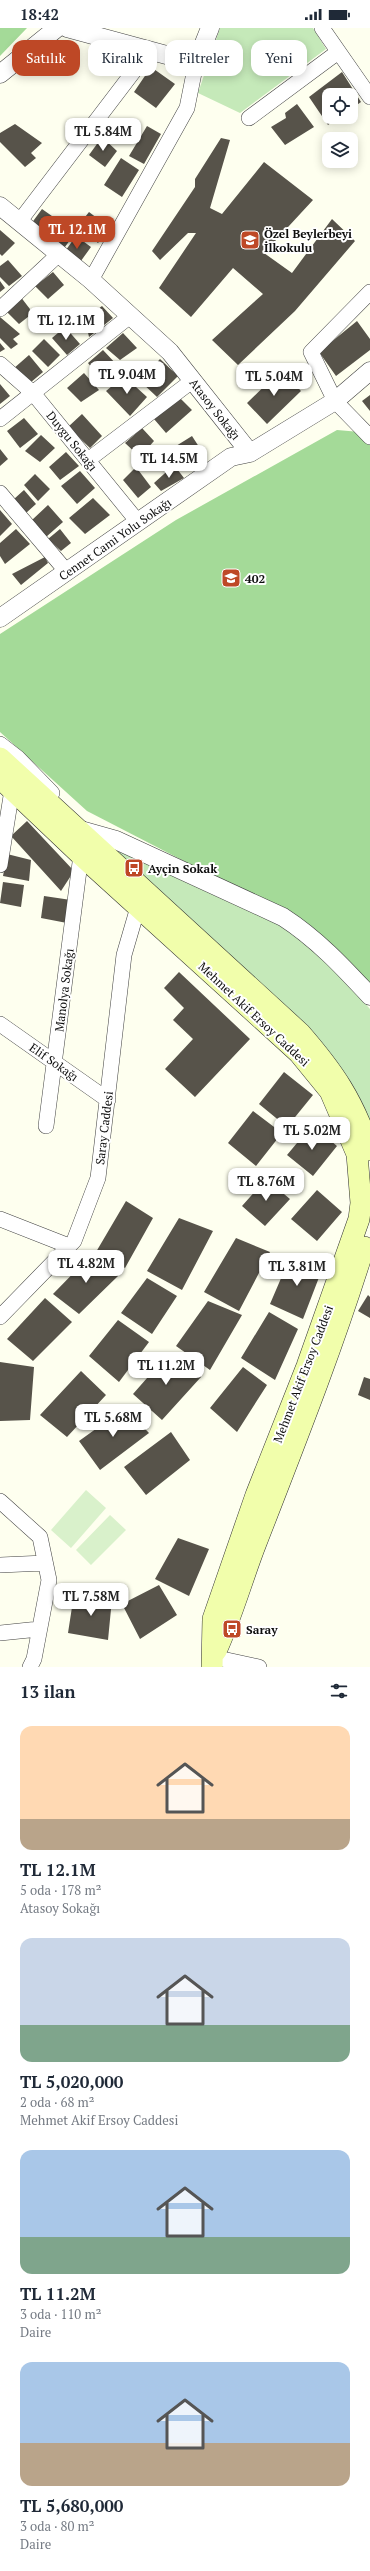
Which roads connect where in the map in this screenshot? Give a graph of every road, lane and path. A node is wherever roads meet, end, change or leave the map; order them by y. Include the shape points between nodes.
1 (57, 28) edge
2 (67, 28) edge
3 (210, 28) edge
4 (322, 28) edge
5 (112, 40) edge
6 (205, 40) edge
7 (338, 52) junction
8 (0, 74) edge
9 (130, 76) edge
10 (193, 76) edge
11 (370, 97) edge
12 (249, 118) dead end
13 (2, 210) edge
14 (19, 222) junction
15 (59, 254) junction
16 (91, 280) junction
17 (370, 292) edge
18 (0, 309) edge
19 (130, 316) junction
20 (0, 364) edge
21 (370, 371) edge
22 (192, 380) junction
23 (33, 393) junction
24 (335, 400) junction
25 (0, 419) edge
26 (370, 437) edge
27 (250, 454) junction
28 (88, 460) junction
29 (0, 493) edge
30 (138, 522) junction
31 (68, 572) junction
32 (0, 618) edge
33 (0, 744) edge
34 (0, 758) edge
35 (6, 784) edge
36 (71, 834) junction
37 (81, 855) junction
38 (0, 865) edge
39 (143, 900) junction
40 (370, 996) edge
41 (0, 1024) edge
42 (55, 1064) junction
43 (108, 1100) junction
44 (46, 1126) dead end
45 (370, 1150) edge
46 (0, 1219) edge
47 (366, 1222) edge
48 (69, 1246) junction
49 (6, 1302) edge
50 (0, 1317) edge
51 (0, 1501) edge
52 (45, 1563) junction
53 (0, 1566) edge
54 (39, 1629) junction
55 (0, 1632) edge
56 (213, 1662) edge
57 (30, 1667) edge
58 (259, 1667) edge

1 - 8 street
2 - 5 street
3 - 6 street
4 - 7 street
7 - 11 street
7 - 12 street
9 - 14 street
10 - 16 street via 187,108
13 - 14 street, Atasoy Sokağı
14 - 15 street, Atasoy Sokağı
15 - 16 street, Atasoy Sokağı
15 - 18 street
16 - 19 street, Atasoy Sokağı
17 - 24 street via 311,352
19 - 22 street, Atasoy Sokağı via 170,352
19 - 23 street
20 - 23 street, Duygu Sokağı
21 - 24 street, Cennet Cami Yolu Sokağı
22 - 27 street, Atasoy Sokağı
22 - 28 street
23 - 25 street
23 - 28 street, Duygu Sokağı
24 - 26 street
24 - 27 street, Cennet Cami Yolu Sokağı
27 - 30 street, Cennet Cami Yolu Sokağı via 231,456
28 - 30 street, Duygu Sokağı
29 - 31 street
30 - 31 street, Cennet Cami Yolu Sokağı
31 - 32 street, Cennet Cami Yolu Sokağı
33 - 36 street, Mehmet Akif Ersoy Caddesi via 18,758 59,800
34 - 36 main road, Mehmet Akif Ersoy Caddesi
35 - 36 main road, Mehmet Akif Ersoy Caddesi
35 - 38 street
36 - 37 main road, Mehmet Akif Ersoy Caddesi
36 - 39 main road, Mehmet Akif Ersoy Caddesi
36 - 40 street via 116,840 284,917 328,951
37 - 39 main road, Mehmet Akif Ersoy Caddesi
37 - 42 street, Manolya Sokağı
39 - 43 street, Saray Caddesi via 124,955
39 - 45 main road, Mehmet Akif Ersoy Caddesi via 300,1033 344,1089 358,1115
39 - 47 main road, Mehmet Akif Ersoy Caddesi via 299,1053 330,1091 357,1154 361,1203
41 - 42 street, Elif Sokağı
42 - 43 street, Elif Sokağı
42 - 44 street, Manolya Sokağı
43 - 48 street, Saray Caddesi via 98,1178 74,1241
46 - 48 street
47 - 56 main road, Mehmet Akif Ersoy Caddesi via 256,1495 213,1619
48 - 49 street, Saray Caddesi
49 - 50 street, Saray Caddesi
51 - 52 street via 40,1537
52 - 53 street
52 - 54 street via 49,1580
54 - 55 street
54 - 57 street via 34,1659
56 - 58 street

